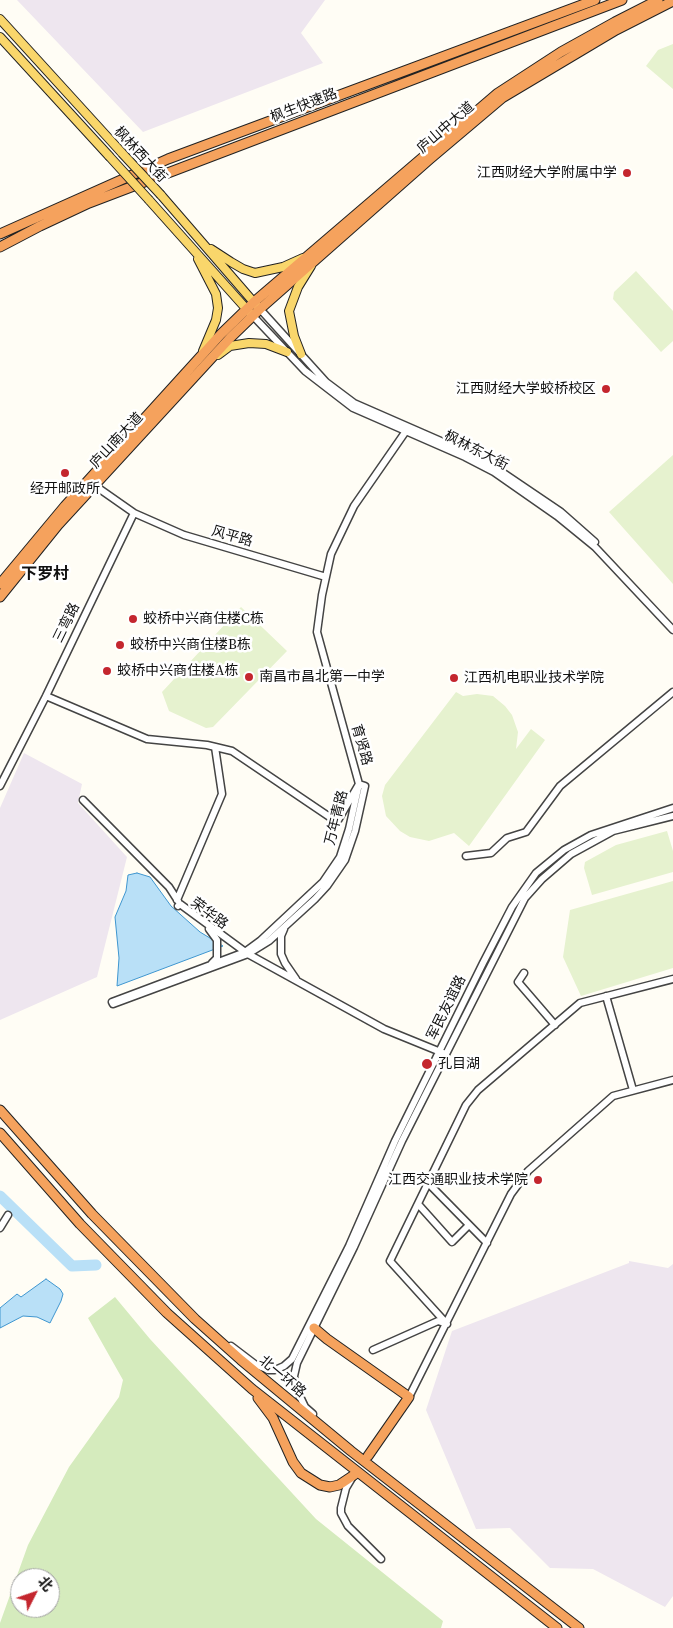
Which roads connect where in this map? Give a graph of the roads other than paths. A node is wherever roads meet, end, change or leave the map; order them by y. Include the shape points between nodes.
1 (595, 0) edge
2 (622, 0) edge
3 (658, 0) edge
4 (673, 1) edge
5 (0, 19) edge
6 (0, 37) edge
7 (0, 234) edge
8 (181, 235) junction
9 (202, 243) junction
10 (1, 247) edge
11 (312, 258) junction
12 (253, 309) junction
13 (287, 352) junction
14 (301, 354) junction
15 (204, 359) junction
16 (406, 431) junction
17 (94, 485) junction
18 (134, 513) junction
19 (326, 577) junction
20 (0, 584) edge
21 (0, 597) edge
22 (673, 625) edge
23 (673, 630) edge
24 (673, 692) edge
25 (46, 696) junction
26 (215, 747) junction
27 (359, 784) junction
28 (0, 786) edge
29 (83, 800) dead end
30 (673, 808) edge
31 (673, 816) edge
32 (466, 856) dead end
33 (179, 902) junction
34 (286, 925) junction
35 (209, 929) junction
36 (245, 954) junction
37 (208, 966) junction
38 (524, 973) dead end
39 (673, 979) edge
40 (299, 982) junction
41 (606, 996) junction
42 (554, 1025) junction
43 (442, 1055) junction
44 (673, 1080) edge
45 (633, 1090) junction
46 (0, 1105) edge
47 (0, 1110) edge
48 (13, 1125) junction
49 (0, 1134) edge
50 (428, 1183) junction
51 (418, 1204) junction
52 (8, 1215) dead end
53 (469, 1225) junction
54 (0, 1228) edge
55 (487, 1243) junction
56 (195, 1319) junction
57 (447, 1324) junction
58 (312, 1326) junction
59 (373, 1350) dead end
60 (252, 1389) junction
61 (409, 1397) junction
62 (351, 1451) junction
63 (368, 1456) dead end
64 (354, 1475) joint
65 (381, 1559) dead end
66 (557, 1628) edge
67 (579, 1628) edge

1 - 7 highway, 枫生快速路 via 168,159
2 - 10 highway, 枫生快速路 via 89,203
3 - 11 highway, 庐山中大道 via 561,52 498,93
4 - 11 highway, 庐山中大道 via 616,30 502,98
5 - 9 main road, 枫林西大街, bridge
6 - 8 main road, 枫林西大街, bridge
8 - 12 main road, 枫林西大街
8 - 15 main road via 209,278 217,301 216,320
9 - 11 main road via 230,262 255,273
9 - 12 main road, 枫林西大街
11 - 12 highway, 庐山中大道
11 - 14 main road via 289,311
12 - 13 street, 枫林东大街
12 - 14 street, 枫林东大街
12 - 15 highway, 庐山南大道 via 221,334
13 - 15 main road via 266,344 250,343 230,346
13 - 16 street, 枫林东大街 via 319,383 353,408
14 - 22 street, 枫林东大街 via 326,382 354,403 474,456 562,512 599,545
15 - 17 highway, 庐山南大道
15 - 20 highway, 庐山南大道 via 40,535
16 - 19 street, 育贤路 via 354,506 331,554
16 - 23 street, 枫林东大街 via 494,472 557,516 595,547
17 - 18 street
17 - 21 highway, 庐山南大道
18 - 19 street, 风平路 via 184,536
18 - 25 street, 三弯路
19 - 27 street, 育贤路 via 317,632
24 - 32 street via 560,786 526,832 507,838 491,853
25 - 26 street, 育贤路 via 147,739
25 - 28 street, 三弯路
26 - 27 street, 育贤路 via 232,751 338,822
26 - 33 street via 222,794
27 - 34 street, 万年青路 via 364,786 345,860 327,886
27 - 36 street, 万年青路 via 340,857 323,882
29 - 33 street via 169,886
30 - 43 street, 军民友谊路 via 591,835 564,850 536,873 512,907
31 - 43 street, 军民友谊路 via 613,831 571,854 542,879 525,898
33 - 35 street, 荣华路 via 178,906
33 - 36 street, 荣华路
34 - 36 street, 万年青路 via 264,945
34 - 40 street via 281,936 281,954
35 - 36 street, 荣华路
35 - 37 street via 217,940 218,951 217,958
36 - 37 street, 万年青路
36 - 37 street, 万年青路 via 112,1002
36 - 40 street, 荣华路
36 - 43 street, 荣华路 via 382,1033
38 - 42 street via 518,982
39 - 41 street
40 - 43 street, 荣华路 via 384,1029
41 - 42 street via 580,1003
41 - 45 street
42 - 50 street via 466,1104
43 - 58 street, 军民友谊路 via 354,1247
44 - 45 street
45 - 55 street via 614,1096 528,1171 511,1194
46 - 48 highway
47 - 48 highway, 北一环路
48 - 56 highway, 北一环路 via 92,1214
49 - 60 highway, 北一环路 via 80,1224 167,1313
50 - 51 street
50 - 53 street
51 - 53 street via 452,1242
51 - 57 street via 390,1261
52 - 54 street
53 - 55 street
55 - 57 street
56 - 58 street via 256,1365 269,1370 284,1366 292,1359
56 - 62 highway, 北一环路 via 262,1379
57 - 59 street via 438,1321
57 - 61 street
58 - 61 highway
58 - 62 street via 297,1364 294,1386 305,1407
60 - 64 highway via 273,1418 301,1473 320,1485 330,1487 340,1485
60 - 66 highway, 北一环路
61 - 63 highway
62 - 67 highway, 北一环路
64 - 65 street via 346,1488 341,1514 348,1526

